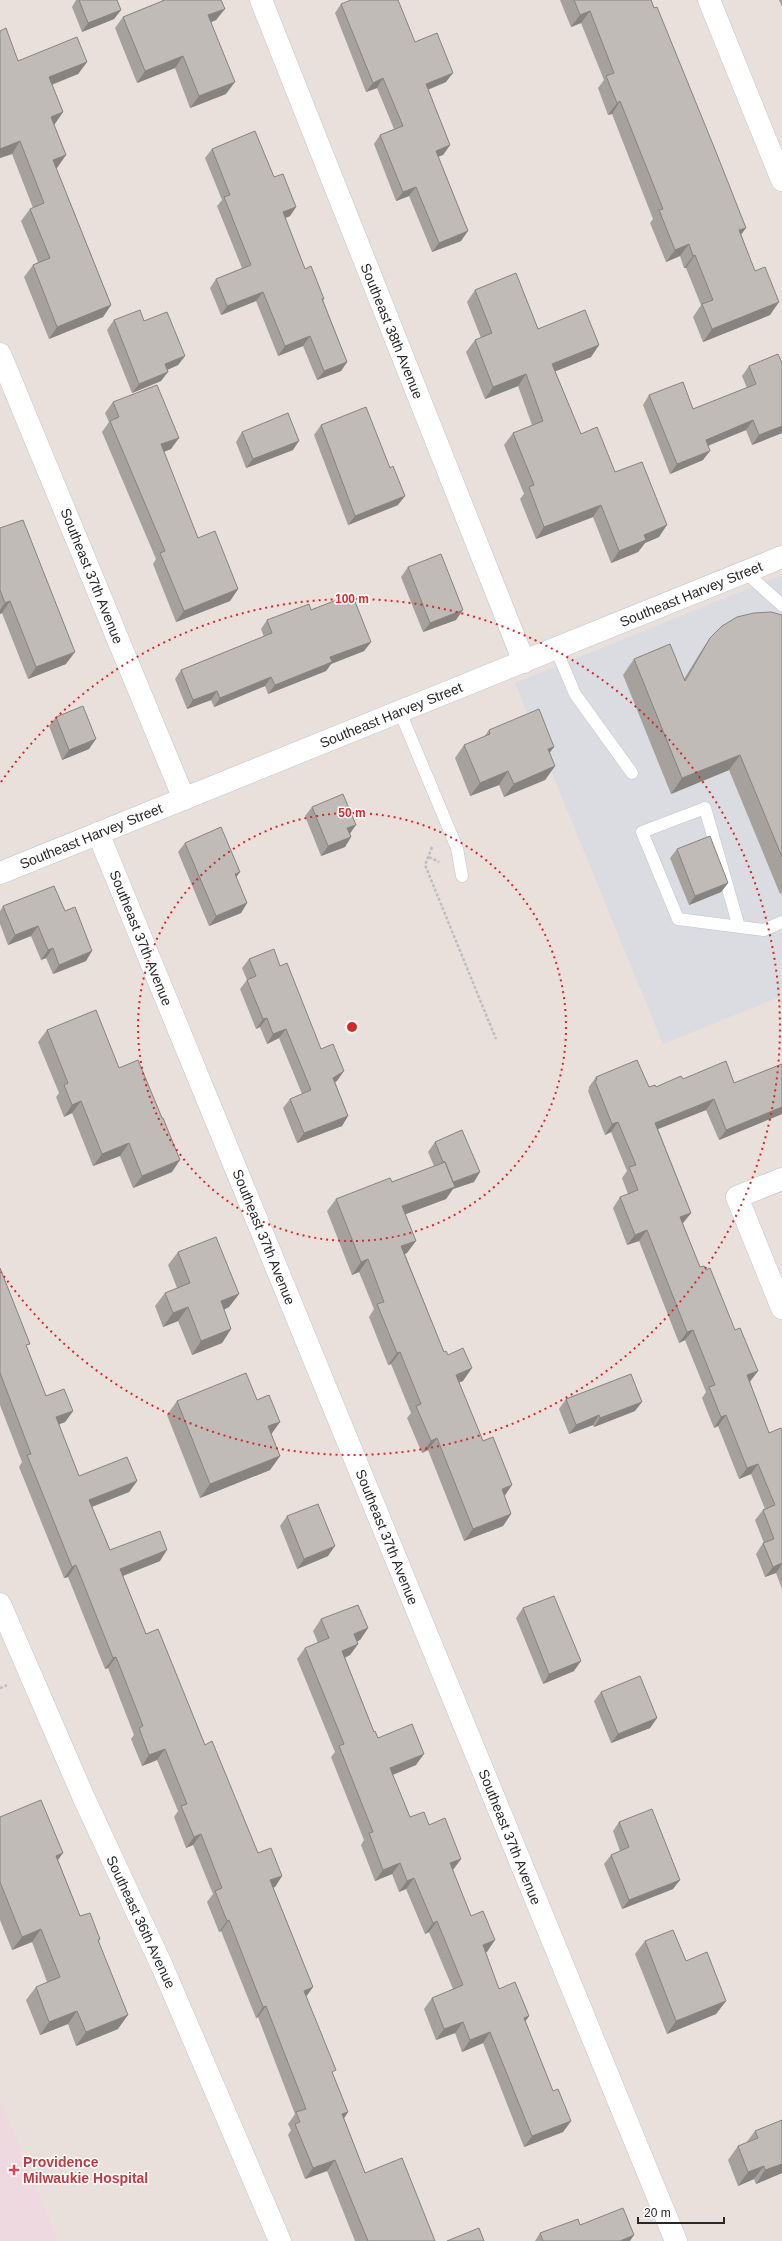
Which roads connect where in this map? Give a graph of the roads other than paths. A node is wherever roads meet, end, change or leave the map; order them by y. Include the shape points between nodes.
1 (261, 0) edge
2 (709, 0) edge
3 (782, 180) edge
4 (0, 354) edge
5 (782, 557) edge
6 (745, 572) junction
7 (782, 605) edge
8 (556, 649) junction
9 (524, 662) junction
10 (400, 712) junction
11 (632, 773) dead end
12 (184, 799) junction
13 (98, 833) junction
14 (0, 873) edge
15 (462, 876) dead end
16 (782, 922) edge
17 (739, 926) junction
18 (782, 1179) edge
19 (782, 1308) edge
20 (0, 1604) edge
21 (280, 2241) edge
22 (676, 2241) edge

1 - 9 street, Southeast 38th Avenue
2 - 3 street
4 - 12 street, Southeast 37th Avenue
5 - 6 street, Southeast Harvey Street
6 - 7 lane
6 - 8 street, Southeast Harvey Street
8 - 9 street, Southeast Harvey Street
8 - 11 lane via 575,694
9 - 10 street, Southeast Harvey Street
10 - 12 street, Southeast Harvey Street
10 - 15 lane via 457,848
12 - 13 street, Southeast Harvey Street
13 - 14 street, Southeast Harvey Street
13 - 22 street, Southeast 37th Avenue
16 - 17 lane via 764,930
17 - 17 lane via 678,919 642,832 705,808
18 - 19 street via 737,1198
20 - 21 street, Southeast 36th Avenue via 83,1796 162,1966

